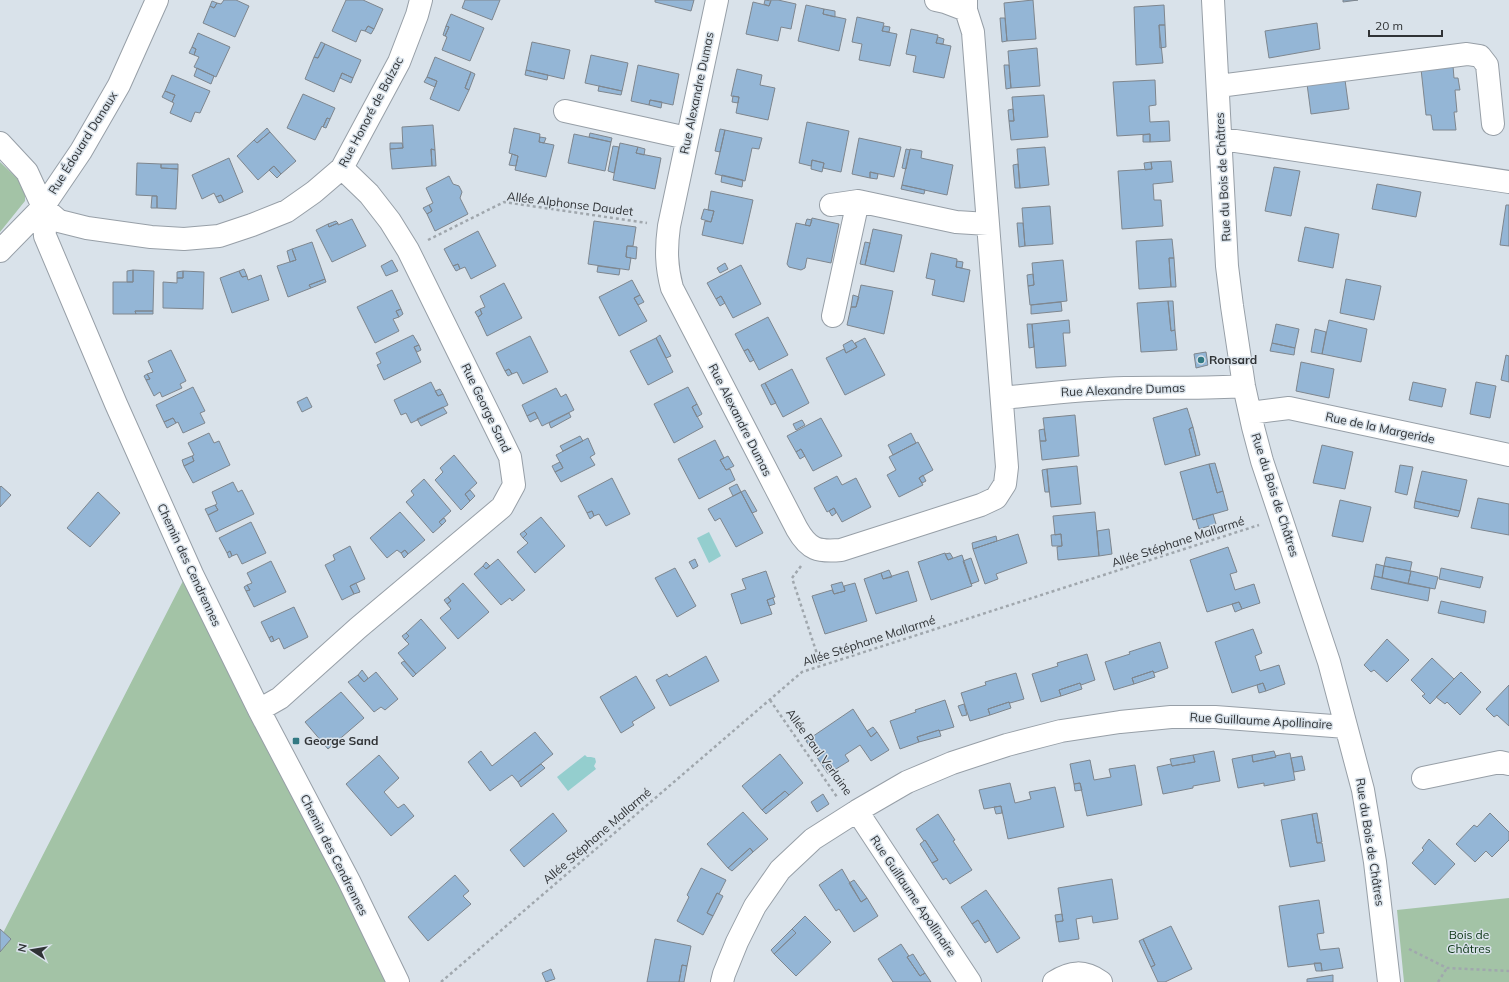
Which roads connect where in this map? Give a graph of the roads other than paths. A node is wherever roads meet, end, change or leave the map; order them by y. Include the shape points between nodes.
1 (157, 0) edge
2 (421, 0) edge
3 (717, 0) edge
4 (936, 0) edge
5 (1213, 0) edge
6 (966, 5) edge
7 (1219, 86) junction
8 (565, 111) dead end
9 (1492, 124) dead end
10 (687, 138) junction
11 (1222, 139) junction
12 (0, 143) edge
13 (342, 168) junction
14 (1509, 182) edge
15 (858, 201) junction
16 (831, 205) dead end
17 (44, 207) junction
18 (988, 224) junction
19 (0, 251) edge
20 (833, 316) dead end
21 (1244, 386) junction
22 (1002, 398) junction
23 (1250, 413) junction
24 (1509, 456) edge
25 (259, 710) junction
26 (1346, 727) junction
27 (1509, 764) edge
28 (1423, 778) dead end
29 (857, 811) junction
30 (1388, 974) edge
31 (398, 982) edge
32 (722, 982) edge
33 (970, 982) edge
34 (1054, 982) edge
35 (1101, 982) edge

1 - 17 street, Rue Édouard Danaux via 119,85 81,151
2 - 13 street, Rue Honoré de Balzac via 399,62
3 - 10 street, Rue Alexandre Dumas
4 - 6 street
5 - 7 street, Rue du Bois de Châtres
6 - 18 street via 972,32
7 - 9 street via 1467,54 1480,56 1487,65
7 - 11 street, Rue du Bois de Châtres
8 - 10 street
10 - 22 street, Rue Alexandre Dumas via 669,226 667,271 672,288 804,541 814,548 841,550 996,498 1005,484 1007,467
11 - 14 street
11 - 21 street, Rue du Bois de Châtres via 1227,266
12 - 17 street, Chemin des Cendrennes via 27,172
13 - 17 street, Rue Honoré de Balzac via 288,211 219,236 177,239 87,228 59,221
13 - 25 street, Rue George Sand via 369,194 408,250 510,457 514,485 502,507 358,628 280,698
15 - 16 street
15 - 18 street via 956,222
15 - 20 street
17 - 19 street, Rue Édouard Danaux
17 - 25 street, Chemin des Cendrennes via 45,236 116,404 192,574
18 - 22 street
21 - 22 street, Rue Alexandre Dumas via 1109,389
21 - 23 street, Rue du Bois de Châtres
23 - 24 street, Rue de la Margeride via 1289,408
23 - 26 street, Rue du Bois de Châtres via 1262,461 1329,662
25 - 31 street, Chemin des Cendrennes via 349,881
26 - 29 street, Rue Guillaume Apollinaire via 1216,717 1171,717 1061,731 952,763 907,782
26 - 30 street, Rue du Bois de Châtres via 1363,790 1375,862
27 - 28 street via 1500,762
29 - 32 street, Rue Guillaume Apollinaire via 813,839 780,870 756,906 737,942
29 - 33 street, Rue Guillaume Apollinaire
34 - 35 street via 1072,973 1082,973

